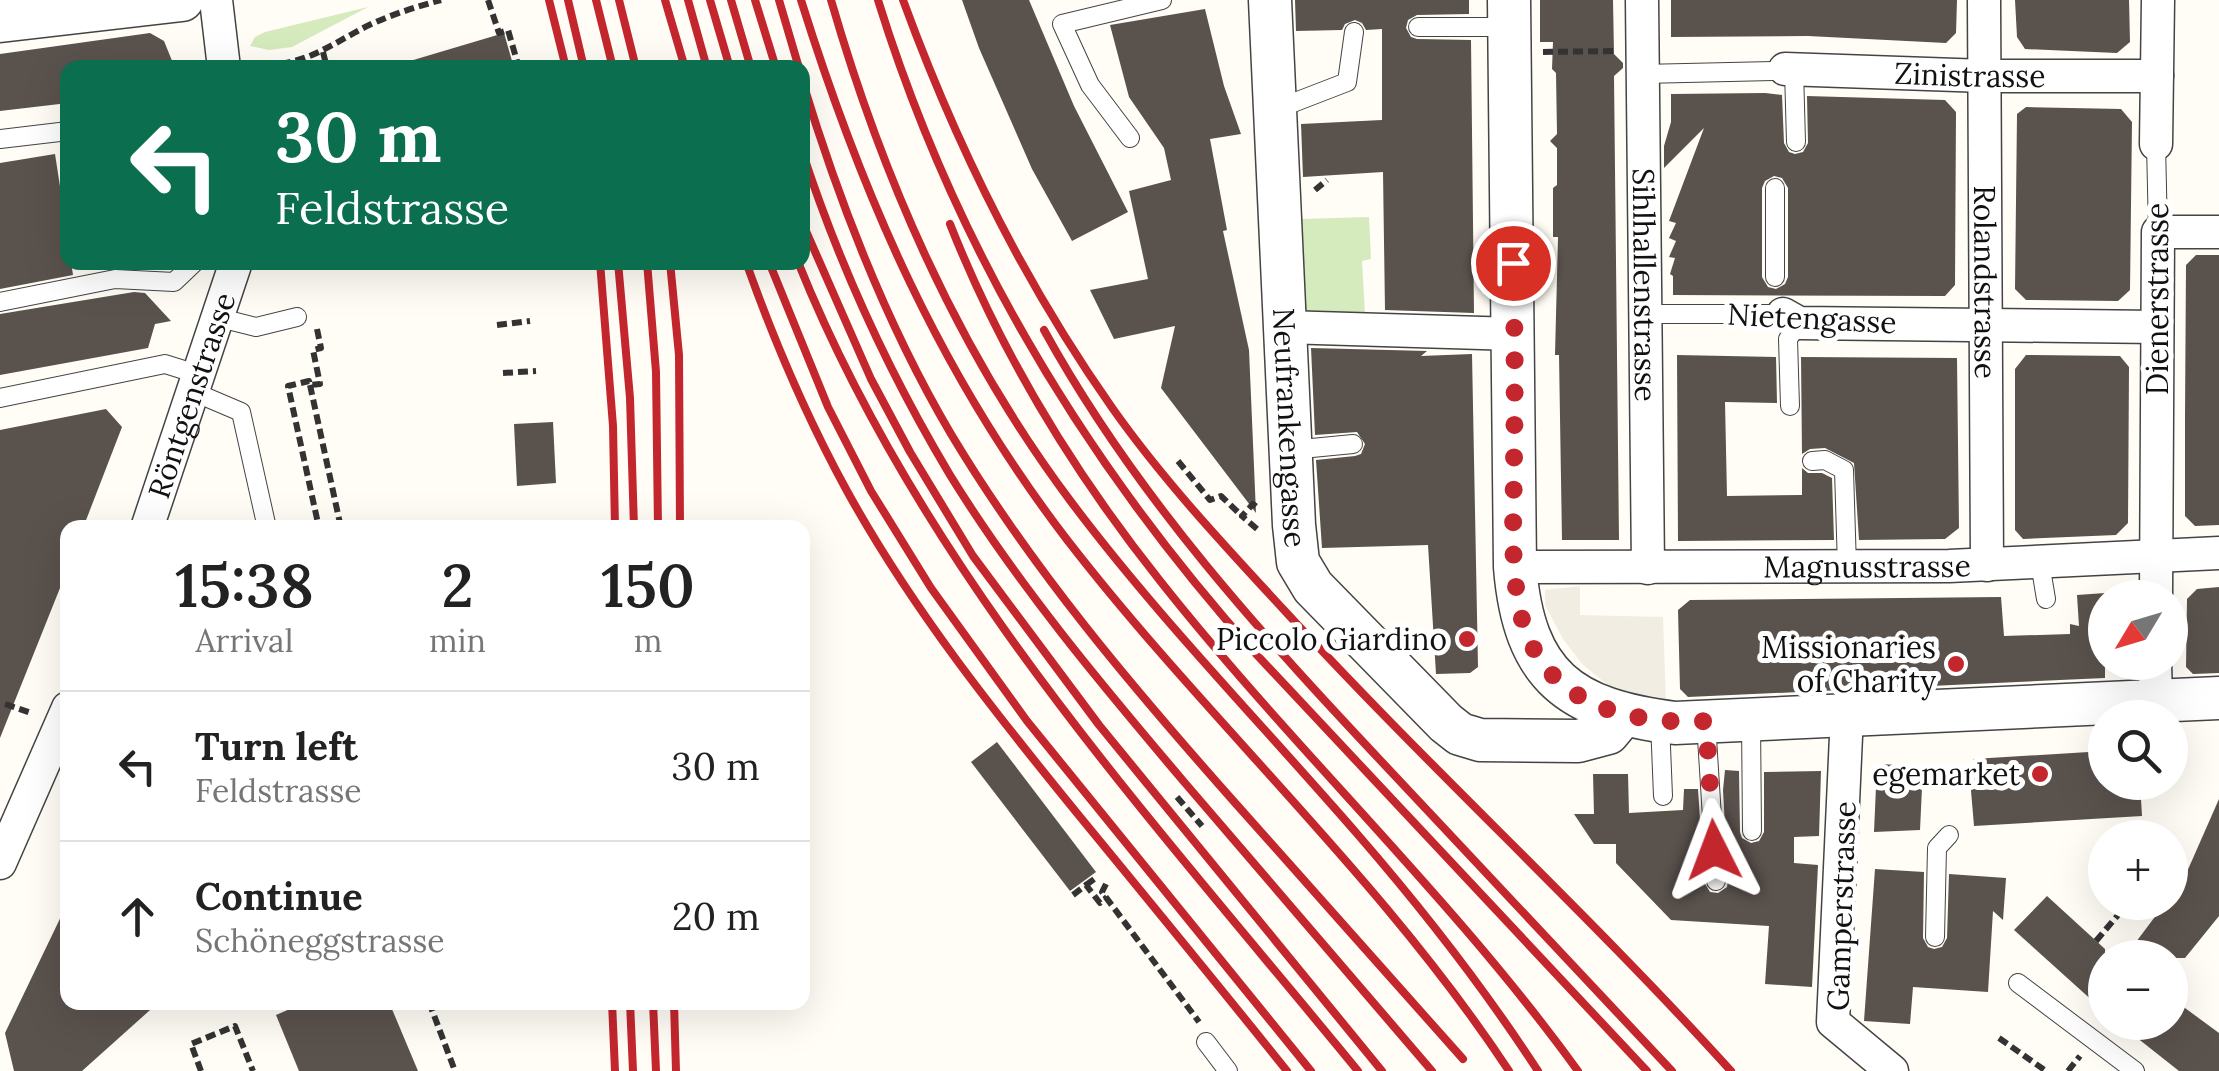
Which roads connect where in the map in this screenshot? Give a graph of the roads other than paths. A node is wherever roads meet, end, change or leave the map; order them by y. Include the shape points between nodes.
1 (182, 0) edge
2 (216, 0) edge
3 (1162, 0) edge
4 (1270, 0) edge
5 (1642, 0) edge
6 (1984, 0) edge
7 (2158, 0) edge
8 (1509, 13) edge
9 (0, 21) edge
10 (1418, 27) dead end
11 (1354, 32) dead end
12 (223, 60) edge
13 (1784, 70) junction
14 (1642, 74) junction
15 (1985, 76) junction
16 (2157, 76) junction
17 (1274, 101) junction
18 (60, 133) edge
19 (1130, 138) dead end
20 (0, 140) edge
21 (1796, 142) dead end
22 (2156, 144) joint
23 (1774, 188) dead end
24 (2158, 232) junction
25 (2219, 232) edge
26 (187, 270) edge
27 (234, 270) edge
28 (114, 271) edge
29 (0, 302) edge
30 (1781, 304) junction
31 (1647, 314) junction
32 (305, 315) road end
33 (220, 318) junction
34 (1984, 324) junction
35 (1284, 327) junction
36 (2157, 327) junction
37 (1515, 334) junction
38 (197, 383) junction
39 (0, 398) edge
40 (1790, 406) dead end
41 (1353, 444) dead end
42 (1290, 450) junction
43 (1812, 461) dead end
44 (149, 520) edge
45 (265, 520) edge
46 (2219, 553) edge
47 (2156, 556) junction
48 (2040, 563) junction
49 (1987, 565) junction
50 (1515, 567) junction
51 (1847, 567) junction
52 (1648, 568) junction
53 (2156, 580) edge
54 (2046, 599) dead end
55 (2156, 682) edge
56 (2219, 698) edge
57 (1847, 714) junction
58 (1642, 718) junction
59 (1750, 719) junction
60 (1706, 721) junction
61 (60, 726) edge
62 (1662, 796) dead end
63 (1752, 831) dead end
64 (1949, 835) dead end
65 (0, 863) edge
66 (1716, 880) dead end
67 (1935, 937) dead end
68 (2018, 983) dead end
69 (1206, 1042) road end
70 (1228, 1071) edge
71 (1892, 1071) edge
72 (2135, 1071) edge

1 - 9 street
2 - 12 street
3 - 19 lane via 1062,24 1090,85
4 - 17 street, Neufrankengasse
5 - 14 street, Sihlhallenstrasse
6 - 15 street, Rolandstrasse
7 - 16 street, Dienerstrasse
8 - 10 lane
8 - 37 street
11 - 17 lane via 1347,82 1290,104
13 - 14 lane, Zinistrasse
13 - 15 street, Zinistrasse
13 - 21 lane
14 - 31 street, Sihlhallenstrasse
15 - 16 street, Zinistrasse
15 - 34 street, Rolandstrasse
16 - 22 street, Dienerstrasse
17 - 35 street, Neufrankengasse
18 - 20 lane
22 - 24 lane, Dienerstrasse
23 - 30 lane
24 - 25 street
24 - 36 street, Dienerstrasse
26 - 28 lane via 174,282
27 - 33 street, Röntgenstrasse
28 - 29 lane
30 - 31 lane, Nietengasse
30 - 34 street, Nietengasse
30 - 40 lane
31 - 52 street, Sihlhallenstrasse
32 - 33 lane via 256,326
33 - 38 street, Röntgenstrasse
34 - 36 street, Nietengasse
34 - 49 street, Rolandstrasse
35 - 37 street
35 - 42 street, Neufrankengasse
36 - 47 street, Dienerstrasse
37 - 50 street
38 - 39 lane via 165,364
38 - 44 street, Röntgenstrasse
38 - 45 lane via 240,412
41 - 42 lane
42 - 58 street, Neufrankengasse via 1300,568 1455,731 1488,741 1586,740
43 - 51 lane via 1844,470
46 - 47 street, Magnusstrasse
47 - 48 street, Magnusstrasse
47 - 53 street, Dienerstrasse
48 - 49 street, Magnusstrasse
48 - 54 lane
49 - 51 street, Magnusstrasse
50 - 52 street, Magnusstrasse
50 - 58 street via 1524,626 1556,678 1587,703
51 - 52 street, Magnusstrasse
55 - 56 street
55 - 57 street
57 - 59 street
57 - 71 street, Gamperstrasse via 1832,1022
58 - 60 street
58 - 62 lane
59 - 60 street
59 - 63 lane
60 - 66 lane
61 - 65 street
64 - 67 lane via 1937,848
68 - 72 lane
69 - 70 lane

